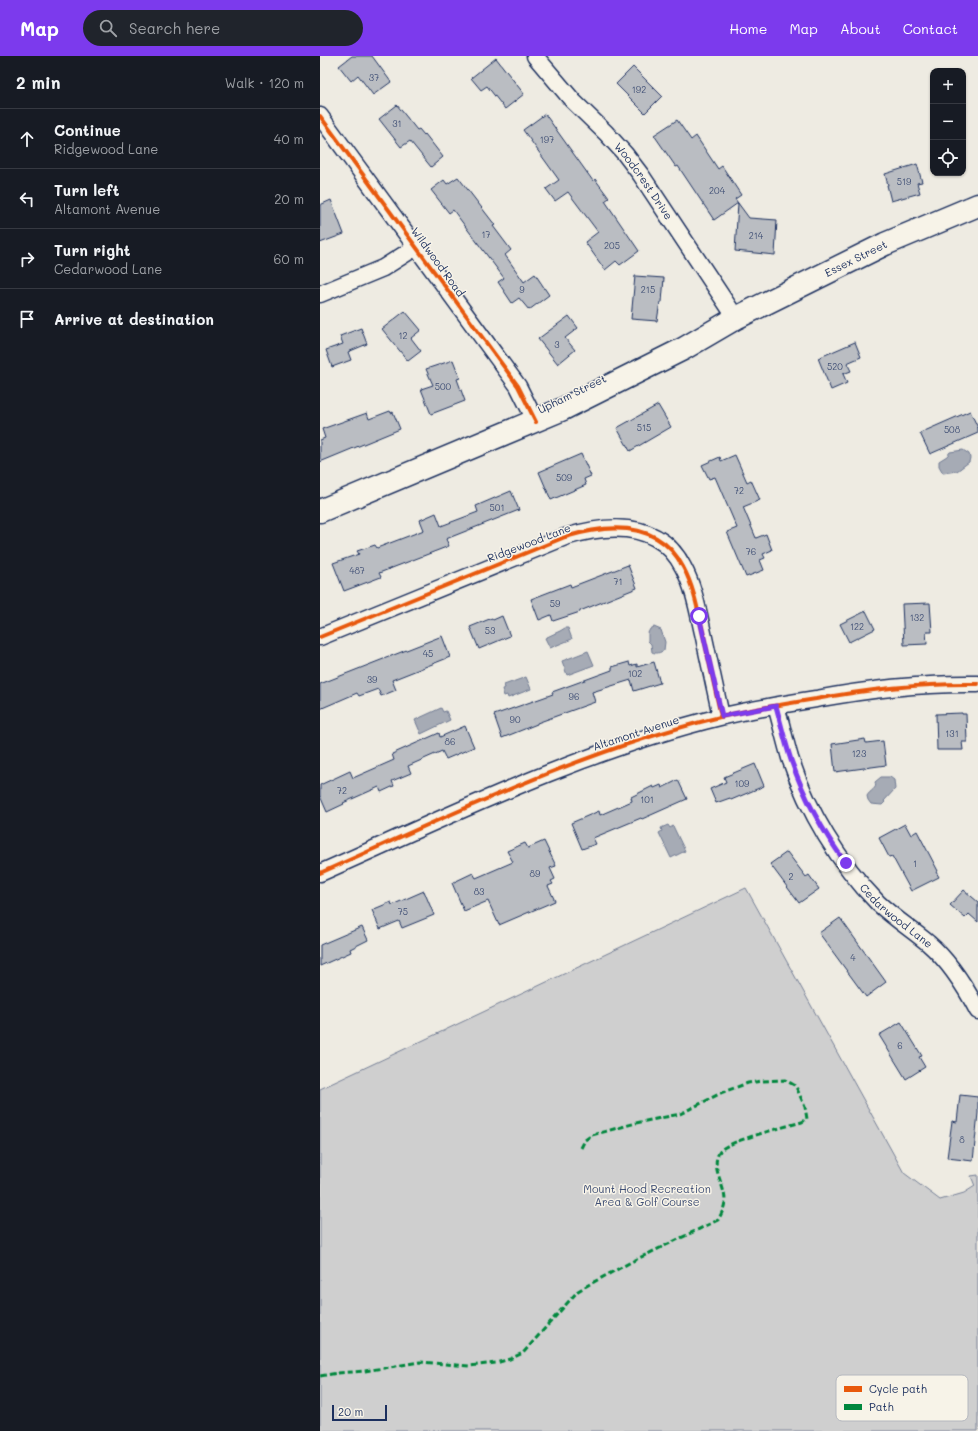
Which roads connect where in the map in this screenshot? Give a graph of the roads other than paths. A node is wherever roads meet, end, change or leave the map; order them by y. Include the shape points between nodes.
1 (535, 56) edge
2 (320, 116) edge
3 (978, 205) edge
4 (416, 246) junction
5 (320, 294) edge
6 (736, 318) junction
7 (536, 422) junction
8 (320, 510) edge
9 (320, 637) edge
10 (978, 684) edge
11 (776, 706) junction
12 (722, 716) junction
13 (320, 873) edge
14 (978, 1011) edge

1 - 6 street, Woodcrest Drive via 573,101 625,154
2 - 4 street, Wildwood Road
3 - 6 main road, Essex Street via 884,244
4 - 5 street via 383,268
4 - 7 street, Wildwood Road via 518,386
6 - 7 main road, Upham Street via 683,349
7 - 8 main road, Upham Street
9 - 12 street, Ridgewood Lane via 566,537 602,528 634,530 664,543 683,566 698,610
10 - 11 street, Altamont Avenue via 869,690
11 - 12 street, Altamont Avenue
11 - 14 street, Cedarwood Lane via 795,772 830,842 878,902 929,944 949,965 965,986
12 - 13 street, Altamont Avenue via 568,765

